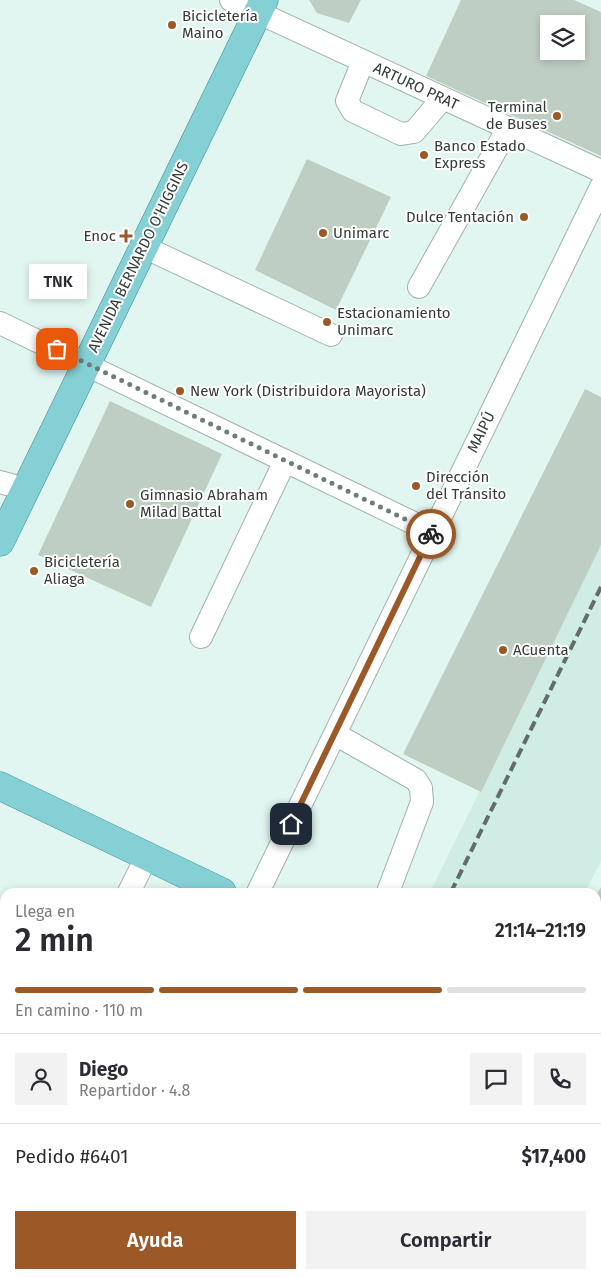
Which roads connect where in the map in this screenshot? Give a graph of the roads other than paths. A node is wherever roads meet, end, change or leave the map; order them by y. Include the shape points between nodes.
1 (231, 0) edge
2 (261, 6) edge
3 (363, 61) junction
4 (443, 98) junction
5 (508, 128) junction
6 (601, 171) edge
7 (601, 187) edge
8 (595, 216) edge
9 (144, 247) junction
10 (420, 287) dead end
11 (0, 323) edge
12 (331, 335) dead end
13 (86, 364) junction
14 (285, 461) junction
15 (13, 486) edge
16 (432, 532) junction
17 (0, 542) edge
18 (201, 637) dead end
19 (335, 734) junction
20 (0, 786) edge
21 (147, 856) junction
22 (131, 888) edge
23 (214, 888) edge
24 (260, 888) edge
25 (390, 888) edge

1 - 2 street, ARTURO PRAT
2 - 3 street, ARTURO PRAT
2 - 9 main road, AVENIDA BERNARDO O'HIGGINS
3 - 4 street, ARTURO PRAT
3 - 4 street via 347,100 353,111 401,134 414,132
4 - 5 street, ARTURO PRAT
5 - 6 street, ARTURO PRAT
5 - 10 street
7 - 8 street, MAIPÚ
8 - 16 street, MAIPÚ
9 - 12 street
9 - 13 main road, AVENIDA BERNARDO O'HIGGINS
11 - 13 street
13 - 14 street
13 - 15 main road, AVENIDA BERNARDO O'HIGGINS
14 - 16 street
14 - 18 street
15 - 17 main road, AVENIDA BERNARDO O'HIGGINS
16 - 19 street, MAIPÚ
19 - 24 street, MAIPÚ
19 - 25 street via 416,780 421,788 422,802
20 - 21 main road
21 - 22 street
21 - 23 main road

